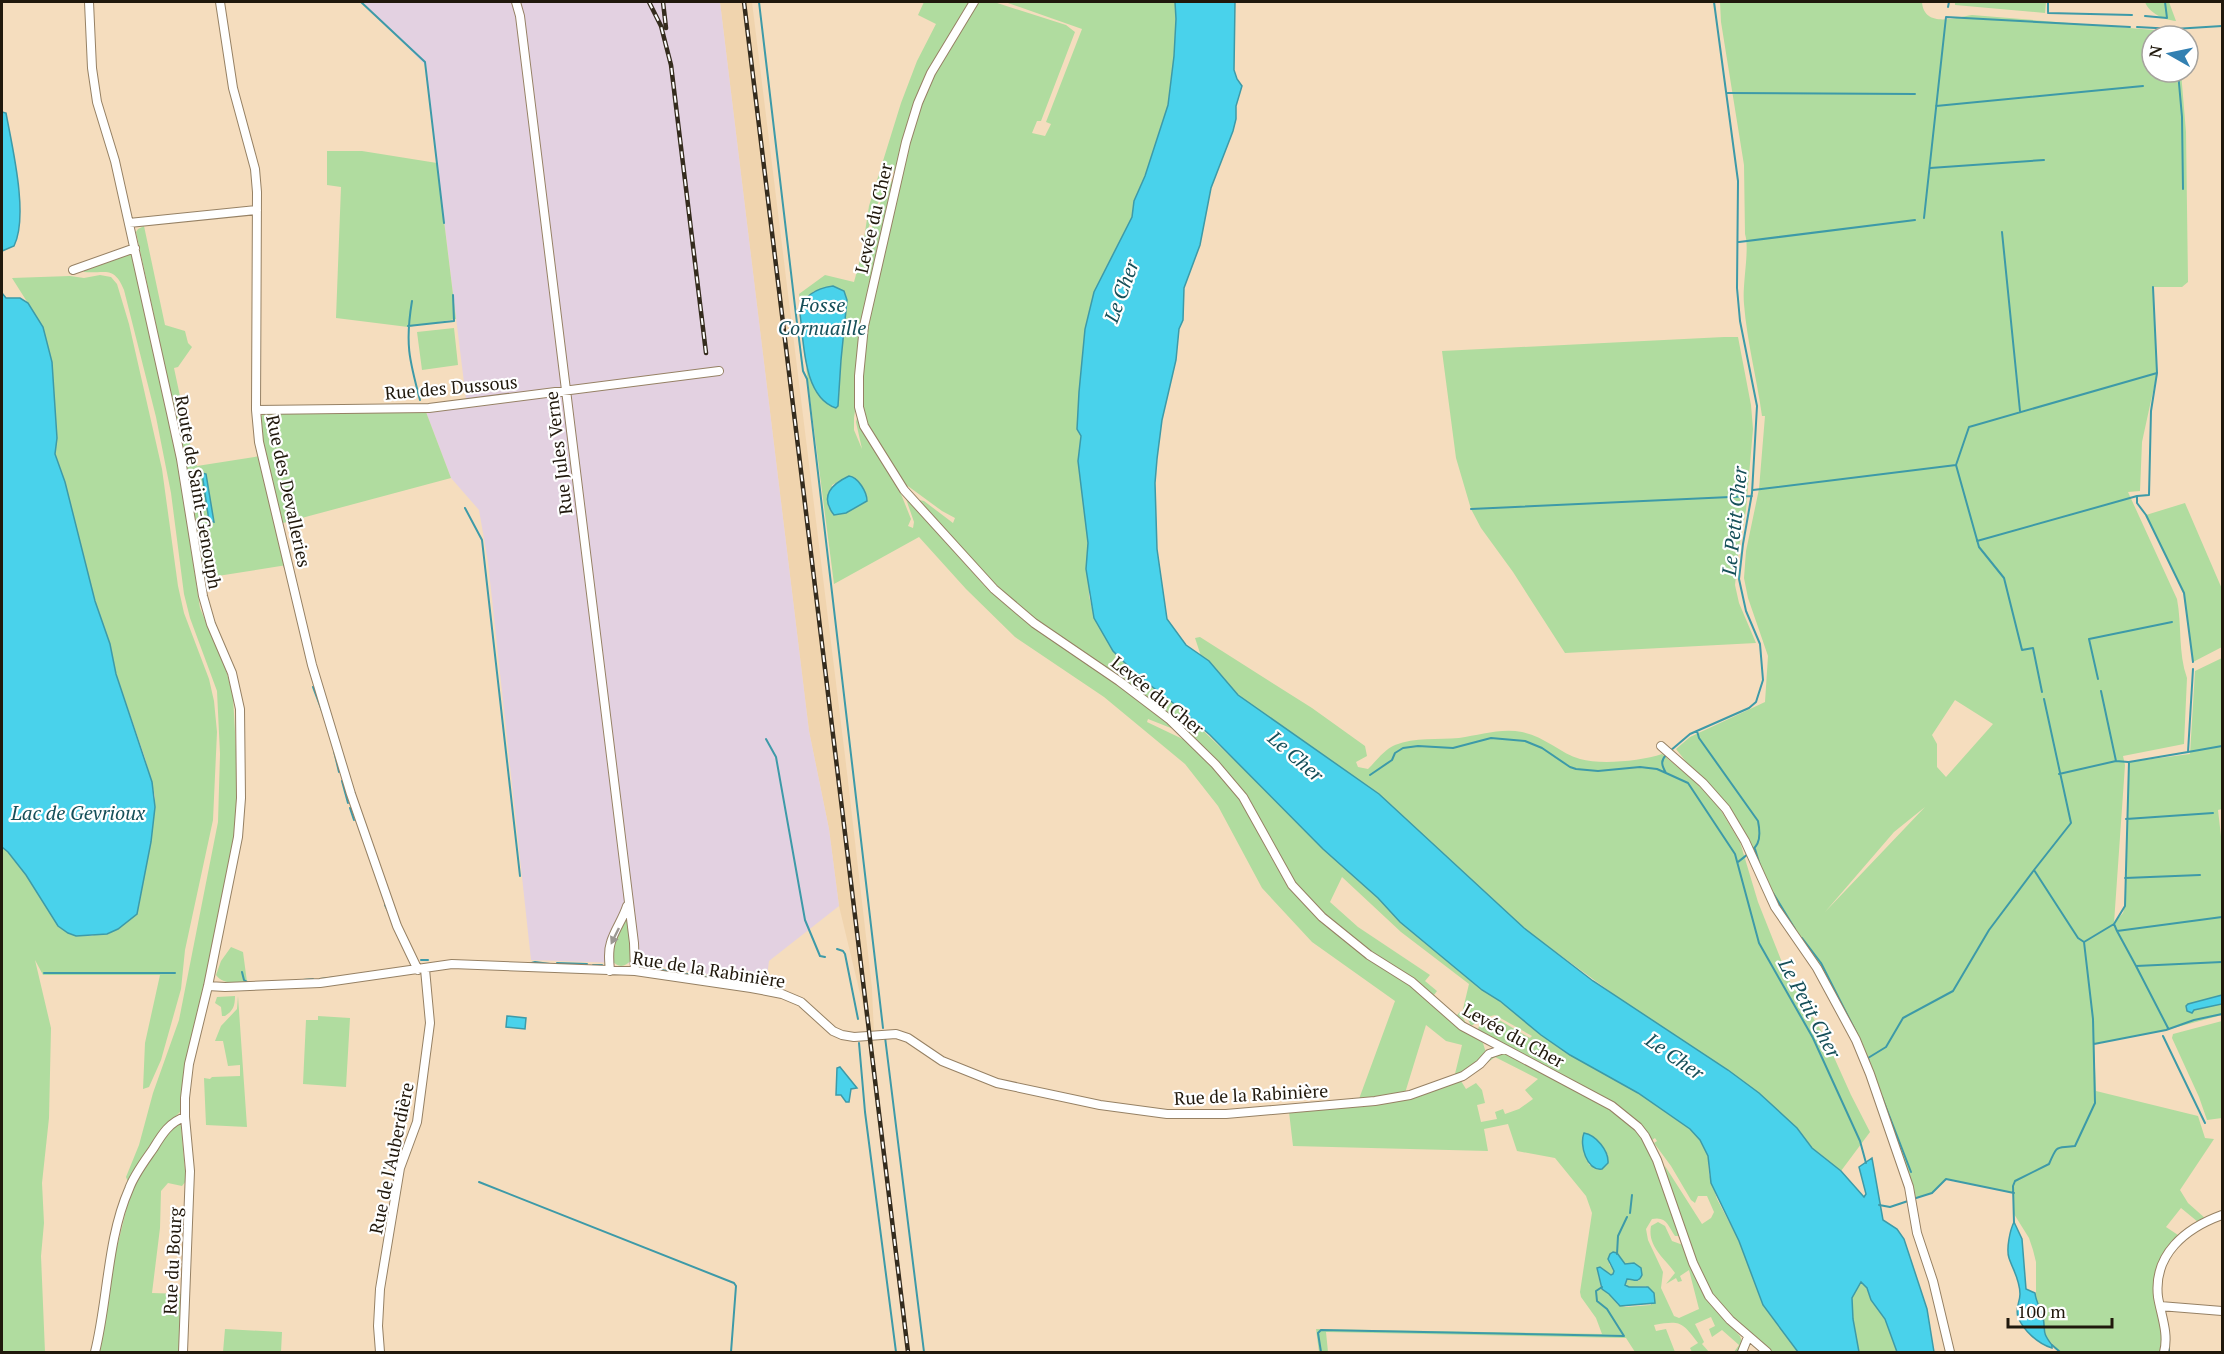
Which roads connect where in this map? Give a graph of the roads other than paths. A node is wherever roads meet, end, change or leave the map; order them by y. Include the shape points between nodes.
1 (89, 2) edge
2 (220, 2) edge
3 (516, 2) edge
4 (974, 2) edge
5 (257, 210) junction
6 (129, 223) junction
7 (135, 248) junction
8 (73, 270) dead end
9 (719, 370) dead end
10 (566, 391) junction
11 (256, 410) junction
12 (1661, 746) dead end
13 (628, 902) junction
14 (421, 969) junction
15 (610, 971) junction
16 (635, 971) junction
17 (208, 986) junction
18 (1484, 1038) junction
19 (1504, 1049) junction
20 (1489, 1054) junction
21 (184, 1117) junction
22 (2223, 1215) edge
23 (2160, 1306) junction
24 (2223, 1311) edge
25 (1748, 1337) junction
26 (95, 1353) edge
27 (183, 1353) edge
28 (380, 1353) edge
29 (1742, 1353) edge
30 (1767, 1353) edge
31 (1950, 1353) edge
32 (2164, 1353) edge

1 - 6 street, Route de Saint-Genouph via 97,102
2 - 5 street, Rue des Devalleries via 233,88 255,169
3 - 10 street, Rue Jules Verne
4 - 18 street, Levée du Cher via 931,73 906,142 864,326 859,407 864,426 904,490 994,589 1034,623 1169,719 1215,764 1243,797 1292,885 1316,911 1369,955 1412,982 1462,1026
5 - 6 street
5 - 11 street, Rue des Devalleries
6 - 7 street, Route de Saint-Genouph
7 - 8 street
7 - 17 street, Route de Saint-Genouph via 181,459 202,596 232,673 240,709 238,837
9 - 10 street, Rue des Dussous
10 - 11 street, Rue des Dussous via 429,408
10 - 13 street, Rue Jules Verne
11 - 14 street, Rue des Devalleries via 261,452 315,675 357,815 398,926
12 - 31 street via 1715,795 1736,825 1775,907 1817,968 1856,1040 1909,1187 1917,1233
13 -> 15 street, Rue Jules Verne via 611,940
13 - 16 street, Rue Jules Verne
14 - 15 street, Rue de la Rabinière via 452,964
14 - 17 street, Rue de la Rabinière via 320,983
14 - 28 street, Rue de l'Auberdière via 430,1023 417,1122 400,1168 380,1289
15 - 16 street, Rue de la Rabinière
16 - 20 street, Rue de la Rabinière via 782,994 801,1002 842,1035 896,1034 942,1062 997,1083 1143,1112 1226,1114 1376,1101 1434,1088 1463,1076
17 - 21 street, Route de Saint-Genouph via 189,1064
18 - 19 street, Levée du Cher
18 - 20 street
19 - 20 street, Rue de la Rabinière
19 - 25 street, Levée du Cher via 1612,1106 1645,1136 1704,1287
21 - 26 street via 165,1131 127,1194
21 - 27 street, Rue du Bourg via 190,1171
22 - 23 street via 2186,1233 2172,1247 2159,1277
23 - 24 street
23 - 32 street via 2166,1339
25 - 29 street
25 - 30 street, Levée du Cher

